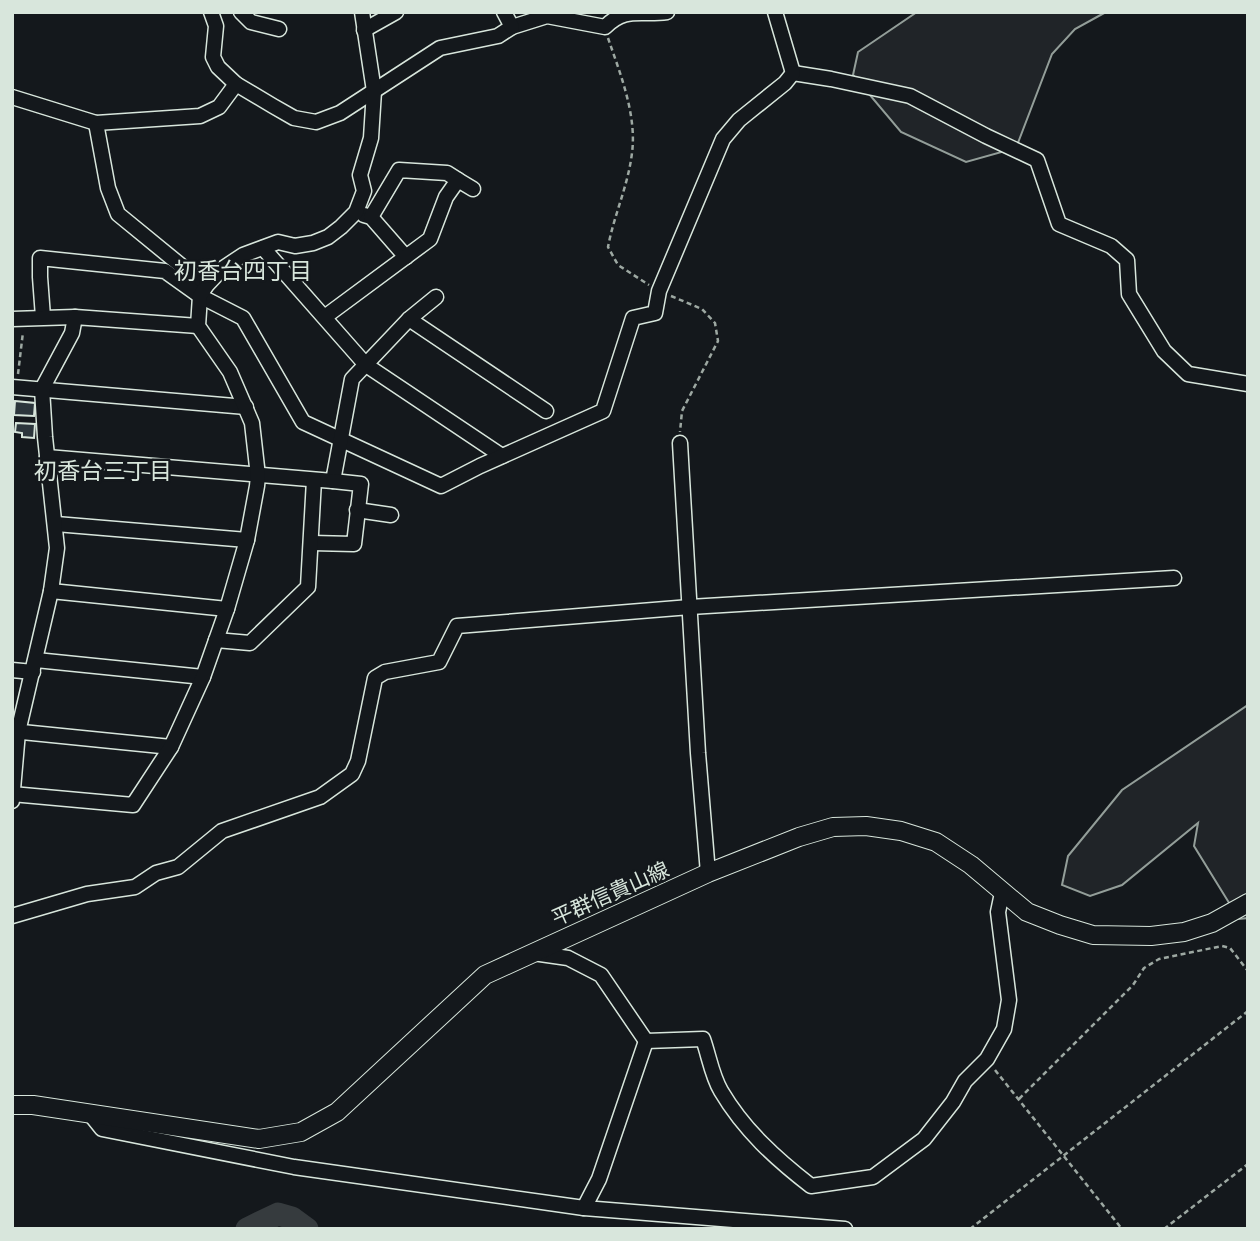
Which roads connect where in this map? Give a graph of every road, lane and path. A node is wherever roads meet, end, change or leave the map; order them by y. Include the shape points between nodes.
1 (211, 12) edge
2 (241, 12) edge
3 (362, 12) edge
4 (396, 12) edge
5 (504, 12) edge
6 (667, 12) edge
7 (775, 12) edge
8 (615, 14) edge
9 (512, 27) junction
10 (605, 27) junction
11 (279, 29) dead end
12 (364, 30) junction
13 (793, 74) junction
14 (236, 84) junction
15 (374, 91) junction
16 (12, 97) edge
17 (96, 123) junction
18 (458, 180) junction
19 (473, 189) dead end
20 (356, 212) junction
21 (371, 217) junction
22 (263, 248) junction
23 (406, 257) junction
24 (203, 291) junction
25 (659, 291) junction
26 (436, 297) dead end
27 (326, 316) junction
28 (43, 317) junction
29 (75, 317) junction
30 (19, 319) edge
31 (409, 319) junction
32 (198, 326) junction
33 (366, 365) junction
34 (1248, 384) edge
35 (14, 387) edge
36 (42, 389) junction
37 (246, 407) junction
38 (546, 411) dead end
39 (340, 438) junction
40 (680, 443) joint
41 (502, 456) junction
42 (47, 457) junction
43 (258, 476) junction
44 (314, 480) junction
45 (333, 481) junction
46 (357, 509) junction
47 (391, 515) dead end
48 (56, 524) junction
49 (247, 540) junction
50 (312, 543) junction
51 (1174, 578) dead end
52 (51, 591) junction
53 (690, 607) junction
54 (227, 609) junction
55 (216, 640) junction
56 (34, 666) junction
57 (12, 670) edge
58 (203, 677) junction
59 (15, 732) edge
60 (171, 747) junction
61 (13, 794) edge
62 (12, 801) edge
63 (708, 873) junction
64 (1002, 892) junction
65 (1248, 903) edge
66 (12, 916) edge
67 (533, 953) junction
68 (1248, 971) edge
69 (1248, 1011) edge
70 (646, 1041) junction
71 (987, 1059) junction
72 (1019, 1099) junction
73 (12, 1105) edge
74 (90, 1114) junction
75 (1064, 1155) junction
76 (1248, 1164) edge
77 (584, 1208) junction
78 (844, 1229) edge
79 (970, 1229) edge
80 (1122, 1229) edge
81 (1164, 1229) edge

1 - 14 street via 216,26 213,57
2 - 11 street via 251,22
3 - 12 street
4 - 12 street
5 - 9 street
6 - 8 street
7 - 13 street
8 - 10 street
9 - 10 street via 547,16
9 - 15 street via 498,36 440,48
10 - 25 path via 624,86 633,136 625,188 608,247 618,265
12 - 15 street
13 - 25 street via 723,139
13 - 34 street via 910,96 1037,160 1059,224 1111,246 1127,260 1129,294 1164,351 1188,374
14 - 15 street via 293,118 316,122
14 - 17 street via 219,107 200,116
15 - 20 street via 371,138 360,175 365,191
16 - 17 street
17 - 24 street via 108,188 118,214
18 - 19 street
18 - 21 street via 447,173 399,170
18 - 23 street via 446,197 430,239
20 - 21 street
20 - 22 street via 328,237 313,243 295,246 278,242
21 - 23 street
22 - 24 street via 233,262
22 - 27 street
23 - 27 street
24 - 28 street via 166,271 40,258
24 - 32 street
24 - 39 street via 243,318 303,422
25 - 40 path via 702,309 715,323 718,341 682,411
25 - 41 street via 655,313 633,318 603,411
26 - 31 street
27 - 33 street
28 - 29 street
28 - 30 street
29 - 32 street
29 - 36 street via 72,333
30 - 35 path
31 - 33 street
31 - 38 street
32 - 37 street via 230,372
33 - 39 street via 352,379
33 - 41 street
35 - 36 street
36 - 37 street
36 - 42 street
37 - 43 street
39 - 41 street via 441,486
39 - 45 street
40 - 53 street
42 - 43 street
42 - 48 street
43 - 44 street
43 - 49 street
44 - 45 street
44 - 50 street
45 - 46 street via 360,484
46 - 47 street
46 - 50 street via 354,544
48 - 49 street
48 - 52 street
49 - 54 street
50 - 55 street via 309,587 250,643
51 - 53 street
52 - 54 street
52 - 56 street
53 - 63 street
53 - 66 street via 457,626 439,662 375,678 355,768 320,797 222,831 178,867 156,873 135,887 87,894
54 - 55 street
55 - 58 street
56 - 57 street
56 - 58 street
56 - 59 street
58 - 60 street
59 - 60 street
59 - 61 street
60 - 61 street via 133,805
61 - 62 street
63 - 64 main road, 平群信貴山線 via 821,830 866,826 936,842
63 - 67 main road, 平群信貴山線
64 - 65 main road, 平群信貴山線 via 1027,912 1060,925 1093,935 1124,937 1184,932
64 - 71 street via 998,912 1009,1000 1004,1029
67 - 70 street via 568,958 601,975
67 - 74 main road, 平群信貴山線 via 485,975 337,1112 301,1132 259,1139
68 - 72 path via 1230,948 1222,946 1158,958
69 - 75 path
70 - 71 street via 703,1039 719,1089 755,1138 811,1186 873,1177 924,1139 965,1081
70 - 77 street via 599,1179
71 - 72 path
72 - 75 path
73 - 74 main road, 平群信貴山線
74 - 77 street via 102,1129 230,1156
75 - 79 path
75 - 80 path
76 - 81 path
77 - 78 street

